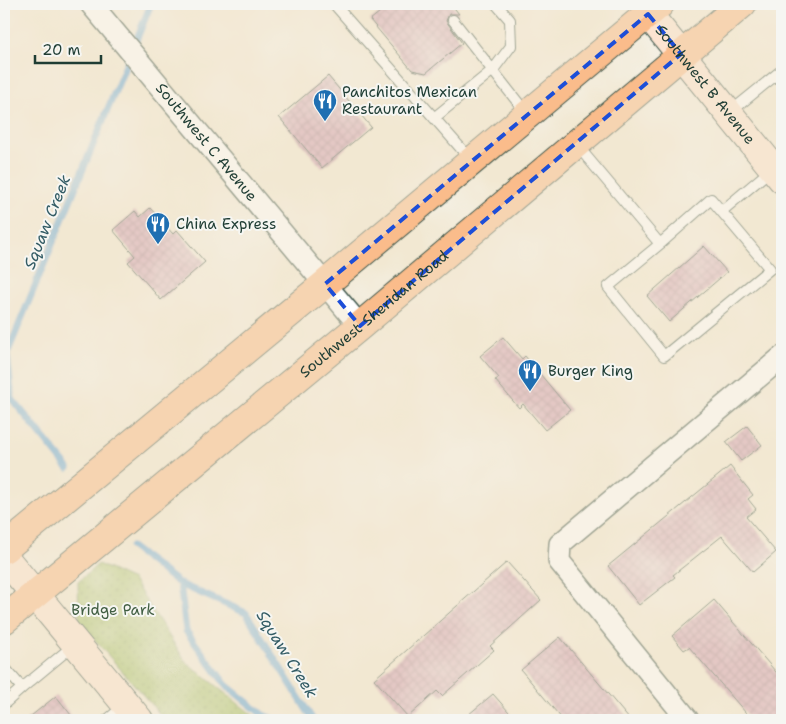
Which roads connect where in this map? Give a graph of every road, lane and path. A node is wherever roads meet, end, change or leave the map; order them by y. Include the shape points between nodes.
1 (91, 4) edge
2 (334, 4) edge
3 (496, 4) edge
4 (742, 4) edge
5 (654, 9) edge
6 (453, 20) dead end
7 (681, 54) junction
8 (493, 70) junction
9 (782, 70) edge
10 (729, 113) junction
11 (528, 115) junction
12 (434, 118) junction
13 (575, 144) junction
14 (472, 161) junction
15 (778, 173) edge
16 (722, 211) junction
17 (660, 244) junction
18 (325, 284) junction
19 (360, 326) junction
20 (782, 357) edge
21 (4, 550) edge
22 (4, 557) edge
23 (35, 594) junction
24 (4, 620) edge
25 (75, 643) junction
26 (4, 667) edge
27 (22, 688) junction
28 (4, 704) edge
29 (124, 715) edge
30 (688, 720) edge

1 - 18 street, Southwest C Avenue
2 - 12 lane
3 - 8 lane via 510,20 511,46
4 - 7 main road, Southwest Sheridan Road
5 - 7 street, Southwest B Avenue
5 - 11 main road
6 - 8 lane
7 - 10 street, Southwest B Avenue
7 - 13 main road, Southwest Sheridan Road
8 - 11 lane
8 - 12 lane
9 - 10 lane
10 - 15 street, Southwest B Avenue
11 - 14 main road
12 - 14 lane
13 - 17 lane
13 - 19 main road, Southwest Sheridan Road
14 - 18 main road
15 - 16 lane
16 - 17 lane via 711,199
16 - 17 lane via 770,269 664,356 608,287
18 - 19 street, Southwest C Avenue
18 - 21 main road
19 - 23 main road, Southwest Sheridan Road
20 - 30 street via 560,544 560,561
22 - 23 street
23 - 24 main road, Southwest Sheridan Road
23 - 25 street
25 - 27 lane
25 - 29 street
26 - 27 lane
27 - 28 lane

